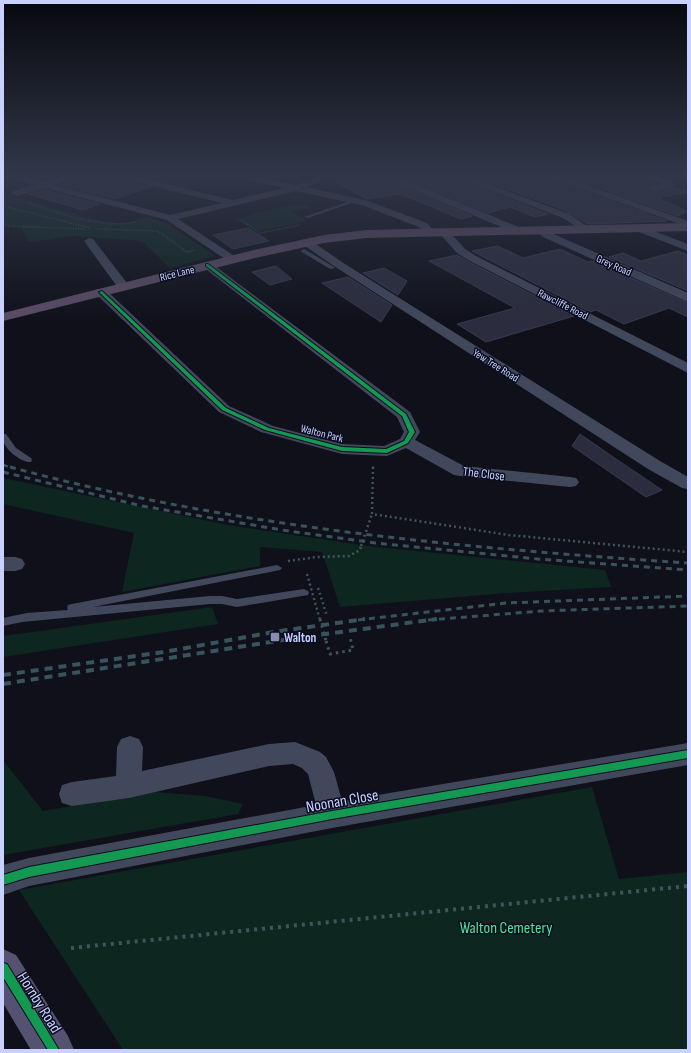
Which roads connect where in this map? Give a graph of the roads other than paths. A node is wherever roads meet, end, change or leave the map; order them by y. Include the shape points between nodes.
1 (179, 224) edge
2 (422, 224) edge
3 (503, 224) edge
4 (579, 224) edge
5 (688, 227) edge
6 (585, 228) junction
7 (638, 228) junction
8 (517, 230) junction
9 (541, 230) junction
10 (430, 232) junction
11 (444, 232) junction
12 (89, 241) dead end
13 (305, 246) junction
14 (688, 248) edge
15 (232, 259) junction
16 (208, 265) junction
17 (332, 268) dead end
18 (124, 286) junction
19 (101, 292) junction
20 (688, 298) edge
21 (3, 317) edge
22 (688, 369) edge
23 (3, 436) edge
24 (406, 442) junction
25 (28, 460) dead end
26 (570, 482) dead end
27 (688, 484) edge
28 (277, 568) dead end
29 (308, 591) road end
30 (22, 618) junction
31 (3, 622) edge
32 (130, 747) dead end
33 (688, 754) edge
34 (130, 786) junction
35 (72, 794) dead end
36 (332, 815) junction
37 (3, 880) edge
38 (3, 968) edge
39 (54, 1050) edge

1 - 15 street
2 - 10 street
3 - 8 street
4 - 6 street
5 - 7 highway, Rice Lane
6 - 7 highway, Rice Lane
6 - 9 highway, Rice Lane
7 - 14 street
8 - 9 highway, Rice Lane
8 - 11 highway, Rice Lane
9 - 20 street, Grey Road via 547,235
10 - 11 highway, Rice Lane
10 - 13 highway, Rice Lane via 353,235
11 - 22 street, Rawcliffe Road via 461,251 472,258
12 - 18 street
13 - 15 highway, Rice Lane
13 - 17 lane
13 - 27 street, Yew Tree Road via 341,266
15 - 16 highway, Rice Lane
16 - 18 highway, Rice Lane
16 - 24 street via 404,415 412,432
18 - 19 highway, Rice Lane
19 - 21 highway, Rice Lane
19 - 24 street, Walton Park via 224,409 267,429 342,449 387,451
23 - 25 lane via 13,450
24 - 26 street, The Close via 460,471
28 - 30 lane
29 - 30 lane via 237,603 210,600
30 - 31 lane
32 - 34 street
33 - 36 street, Noonan Close
34 - 35 street, Noonan Close
34 - 36 street, Noonan Close via 270,755 295,753 317,765
36 - 37 street, Noonan Close via 29,872
38 - 39 main road, Hornby Road

